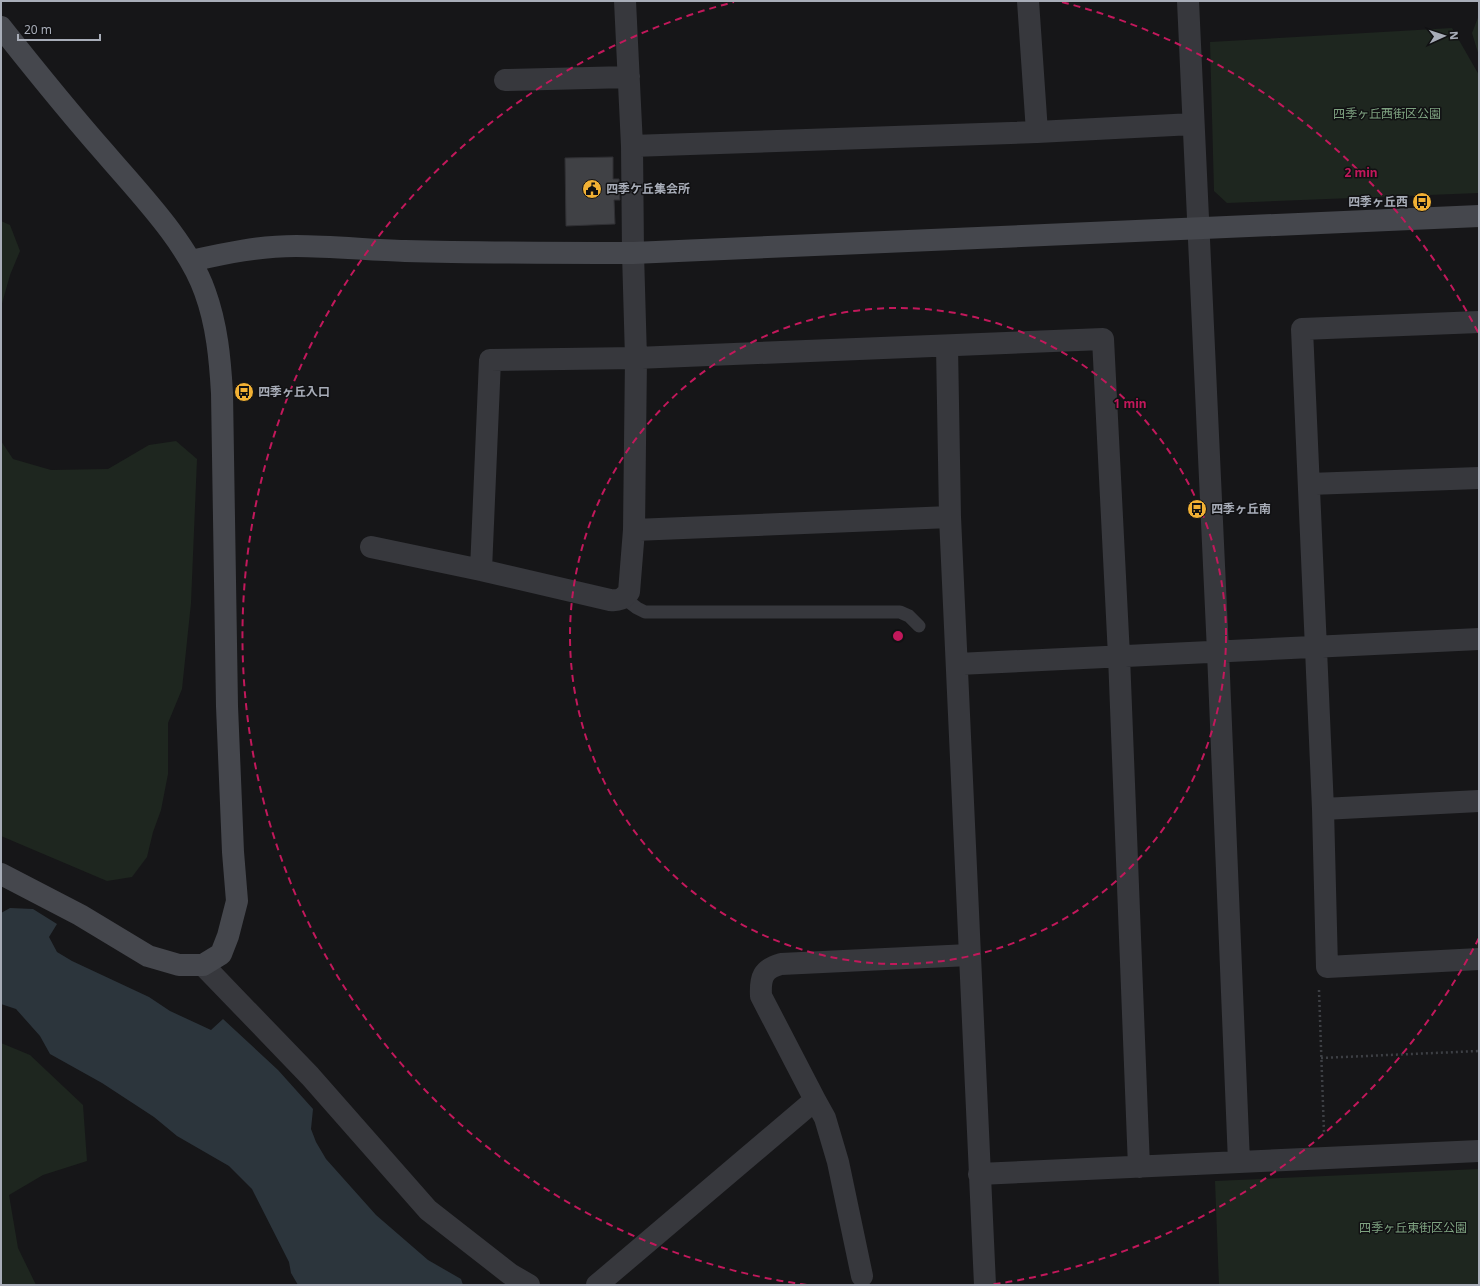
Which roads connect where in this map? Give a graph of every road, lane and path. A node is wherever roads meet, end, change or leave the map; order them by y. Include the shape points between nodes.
1 (625, 1) edge
2 (1028, 1) edge
3 (1188, 1) edge
4 (1, 27) edge
5 (628, 77) junction
6 (505, 80) dead end
7 (1193, 124) junction
8 (1037, 132) junction
9 (632, 146) junction
10 (1479, 216) edge
11 (1199, 229) junction
12 (633, 253) junction
13 (191, 261) junction
14 (1479, 322) edge
15 (947, 346) junction
16 (636, 358) junction
17 (1479, 478) edge
18 (1309, 484) junction
19 (950, 517) junction
20 (634, 530) junction
21 (371, 547) dead end
22 (481, 570) junction
23 (624, 598) junction
24 (919, 626) dead end
25 (1479, 639) edge
26 (1315, 647) junction
27 (1218, 652) junction
28 (1119, 656) junction
29 (958, 664) junction
30 (1479, 801) edge
31 (1322, 809) junction
32 (1, 874) edge
33 (969, 955) junction
34 (1479, 960) edge
35 (203, 965) junction
36 (1327, 967) junction
37 (1479, 1051) edge
38 (1322, 1058) junction
39 (815, 1100) junction
40 (1324, 1136) dead end
41 (1479, 1152) edge
42 (1239, 1162) junction
43 (1139, 1167) junction
44 (979, 1174) junction
45 (862, 1276) dead end
46 (529, 1285) edge
47 (597, 1285) edge
48 (985, 1285) edge

1 - 5 street
2 - 8 street
3 - 7 street
4 - 13 street via 52,92 144,198
5 - 6 street
5 - 9 street
7 - 8 street
7 - 11 street
8 - 9 street
9 - 12 street
10 - 11 street
11 - 12 street
11 - 27 street
12 - 13 street via 502,254 296,246 258,248
12 - 16 street
13 - 35 street via 205,292 214,322 220,359 227,706 237,901 221,954
14 - 18 street via 1302,329
15 - 16 street
15 - 19 street
15 - 28 street via 1103,339
16 - 20 street
16 - 22 street via 490,360
17 - 18 street
18 - 26 street
19 - 20 street
19 - 29 street
20 - 23 street via 631,585
21 - 22 street
22 - 23 street via 610,600
23 - 24 lane via 645,612 900,612 909,616
25 - 26 street
26 - 27 street
26 - 31 street
27 - 28 street
27 - 42 street
28 - 29 street
28 - 43 street
29 - 33 street
30 - 31 street
31 - 36 street
32 - 35 street via 80,915 148,956 179,965
33 - 39 street via 781,964 770,967 764,974 761,996
33 - 44 street
34 - 36 street
35 - 46 street via 310,1076 428,1210 510,1274
36 - 38 path via 1318,978
37 - 38 path
38 - 40 path
39 - 45 street via 826,1118 838,1162
39 - 47 street
41 - 42 street
42 - 43 street
43 - 44 street
44 - 48 street

